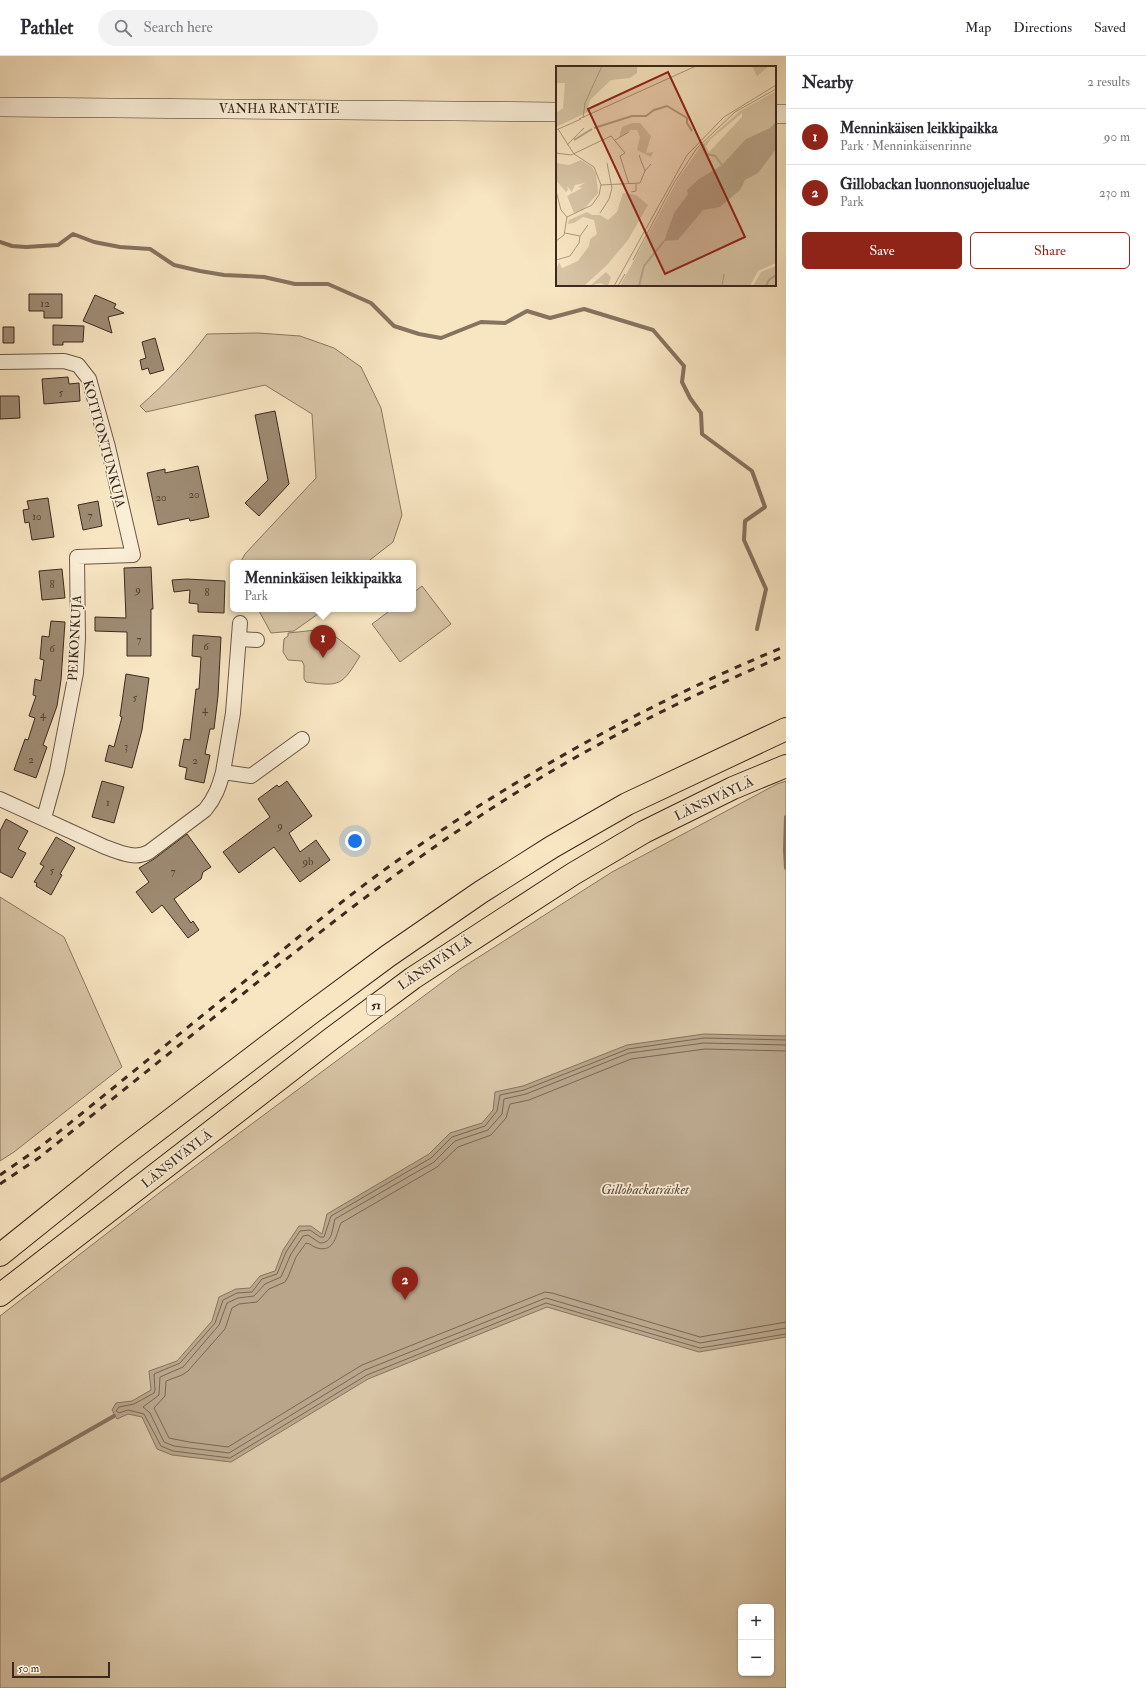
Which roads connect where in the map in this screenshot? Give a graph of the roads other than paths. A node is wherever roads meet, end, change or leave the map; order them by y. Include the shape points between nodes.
1 (0, 107) edge
2 (556, 112) edge
3 (0, 362) edge
4 (133, 555) joint
5 (240, 623) dead end
6 (239, 639) junction
7 (257, 640) dead end
8 (786, 729) edge
9 (302, 739) dead end
10 (786, 766) edge
11 (223, 772) junction
12 (0, 799) edge
13 (44, 818) junction
14 (0, 1255) edge
15 (0, 1295) edge

1 - 2 main road, VANHA RANTATIE
3 - 4 street, KOTITONTUNKUJA via 64,361 78,365 89,379
4 - 13 street, PEIKONKUJA via 78,557 76,674 57,771
5 - 6 street
6 - 7 street
6 - 11 street via 233,713
8 - 14 highway, 51 via 628,804 552,847 481,892 311,1013 122,1157
9 - 11 street via 251,776
10 - 15 highway, LÄNSIVÄYLÄ / 51 via 733,788 644,832 573,874 413,978
11 - 13 street via 217,793 205,810 149,852 139,856 105,847
12 - 13 street

